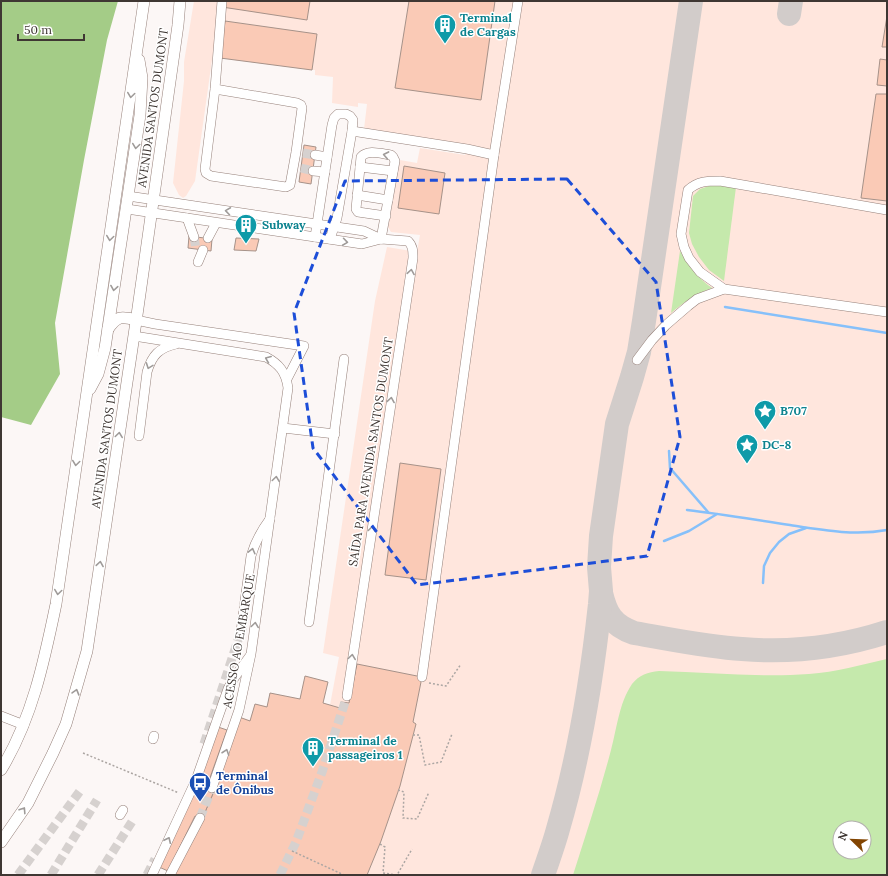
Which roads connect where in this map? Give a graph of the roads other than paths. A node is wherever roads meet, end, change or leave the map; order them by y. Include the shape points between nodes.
1 (144, 1) edge
2 (180, 1) edge
3 (222, 1) edge
4 (518, 1) edge
5 (137, 52) junction
6 (215, 89) junction
7 (352, 131) junction
8 (315, 155) tunnel mouth
9 (494, 155) junction
10 (327, 157) junction
11 (360, 167) junction
12 (313, 171) tunnel mouth
13 (393, 171) junction
14 (325, 172) junction
15 (357, 195) junction
16 (128, 196) junction
17 (153, 200) junction
18 (388, 200) junction
19 (126, 208) junction
20 (887, 210) edge
21 (152, 213) junction
22 (386, 216) junction
23 (187, 218) junction
24 (113, 221) junction
25 (124, 223) junction
26 (216, 223) junction
27 (317, 224) junction
28 (335, 226) junction
29 (194, 237) tunnel mouth
30 (315, 237) junction
31 (208, 238) dead end
32 (330, 239) junction
33 (381, 239) junction
34 (724, 289) junction
35 (887, 312) edge
36 (136, 320) junction
37 (108, 329) junction
38 (134, 336) junction
39 (177, 344) junction
40 (344, 358) dead end
41 (636, 360) dead end
42 (287, 379) junction
43 (86, 395) junction
44 (282, 428) junction
45 (334, 434) junction
46 (139, 436) dead end
47 (270, 518) junction
48 (309, 622) dead end
49 (241, 632) tunnel mouth
50 (251, 654) junction
51 (426, 680) road end
52 (347, 696) tunnel mouth
53 (1, 716) edge
54 (24, 725) junction
55 (1, 770) edge
56 (212, 788) tunnel mouth
57 (200, 818) tunnel mouth
58 (1, 842) edge
59 (152, 875) edge
60 (170, 875) edge

1 - 5 main road, AVENIDA SANTOS DUMONT
2 - 17 main road, AVENIDA SANTOS DUMONT
3 - 6 street
4 - 9 street
5 -> 16 main road via 142,95
5 -> 24 main road, AVENIDA SANTOS DUMONT
6 - 6 street via 206,173 210,176 286,187 290,185 300,153 301,105
7 - 9 street
7 - 10 street via 353,120 350,116 338,114 332,125
7 - 28 street
8 - 10 street
9 - 51 street
10 - 14 street
11 - 13 street
13 -> 11 street via 393,157 376,153 364,154
11 - 15 street
12 - 14 street
13 - 18 street
14 - 27 street
15 - 18 street
15 - 22 street via 358,212
16 - 17 street
16 - 19 main road
17 - 21 main road, AVENIDA SANTOS DUMONT
27 -> 17 street
18 - 22 street
19 - 21 street
19 - 25 main road
20 - 34 street via 720,181 703,181 693,185 688,190 681,234 684,247 700,272
21 - 23 street
21 - 36 main road, AVENIDA SANTOS DUMONT
22 - 33 street
23 - 26 street
23 - 29 street
24 - 25 main road
24 -> 43 main road, AVENIDA SANTOS DUMONT
25 -> 37 main road
26 - 30 street
26 - 31 street
27 - 28 street
27 - 30 street
28 - 32 street
28 - 33 street via 364,231
30 - 32 street
32 -> 33 street via 362,244
52 -> 33 street, SAÍDA PARA AVENIDA SANTOS DUMONT via 413,258 412,247 408,241
34 - 35 street
34 - 41 street via 697,299 688,306 666,325
36 - 37 main road via 118,318
36 - 38 main road, AVENIDA SANTOS DUMONT
36 - 42 street via 304,346
37 - 43 main road via 98,374
38 - 39 street
58 -> 38 main road, AVENIDA SANTOS DUMONT via 28,802 53,753 66,724 87,651
42 -> 39 street via 282,369 266,357
39 -> 46 street via 165,346 157,352 150,363
40 - 45 street
42 - 44 street, ACESSO AO EMBARQUE
43 -> 54 main road, AVENIDA SANTOS DUMONT via 55,611 41,672
44 - 45 street
47 -> 44 street, ACESSO AO EMBARQUE
45 - 48 street
49 -> 47 street via 251,556 259,535
50 -> 47 street, ACESSO AO EMBARQUE
56 -> 50 street, ACESSO AO EMBARQUE via 239,710
59 -> 50 street via 196,780 228,690
53 - 54 street
54 - 55 main road, AVENIDA SANTOS DUMONT
57 - 60 street

